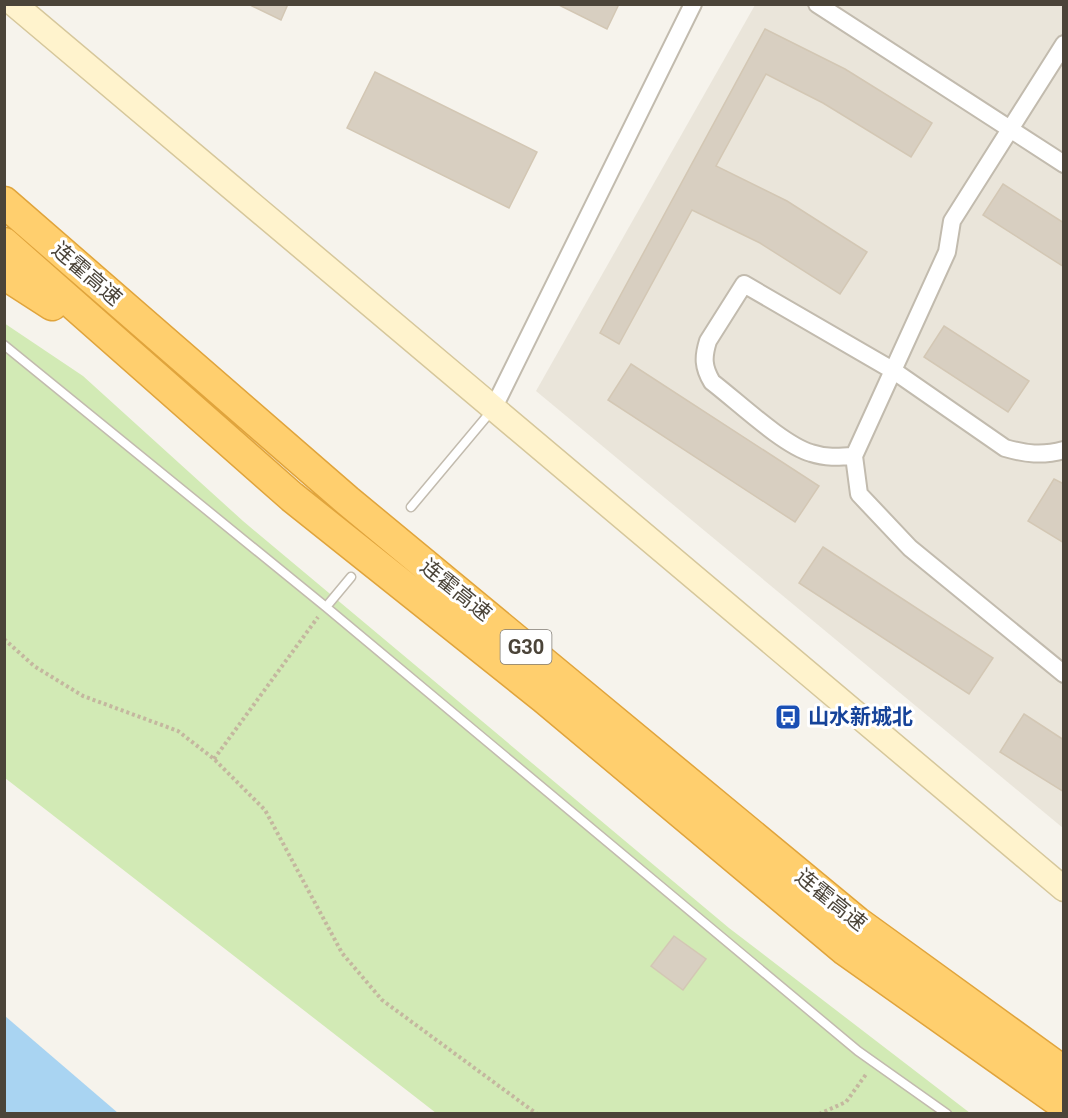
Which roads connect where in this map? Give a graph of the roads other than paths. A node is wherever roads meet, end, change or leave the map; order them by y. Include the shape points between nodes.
1 (14, 4) edge
2 (693, 4) edge
3 (817, 4) edge
4 (1064, 44) edge
5 (1009, 127) junction
6 (1064, 164) edge
7 (4, 202) edge
8 (4, 243) edge
9 (4, 274) edge
10 (4, 345) edge
11 (140, 362) junction
12 (894, 371) junction
13 (493, 409) junction
14 (1064, 450) edge
15 (854, 456) junction
16 (411, 507) dead end
17 (351, 577) dead end
18 (326, 607) junction
19 (1064, 674) edge
20 (1064, 889) edge
21 (1064, 1072) edge
22 (1064, 1105) edge
23 (947, 1113) edge

1 - 13 street
2 - 13 street
3 - 5 street
4 - 5 street
5 - 6 street
5 - 12 street via 952,221 947,252
7 - 21 highway, 连霍高速 / G30 via 348,501 848,915
8 - 11 highway, 连霍高速 / G30
9 - 11 highway
10 - 18 lane
11 - 22 highway, 连霍高速 / G30 via 292,497 544,698 845,950
12 - 14 street via 1005,448 1025,454
12 - 15 street
12 - 15 street via 744,284 708,341 704,362 712,382 810,453
13 - 16 lane
13 - 20 street
15 - 19 street via 859,494 910,548
17 - 18 lane
18 - 23 lane via 874,1063

